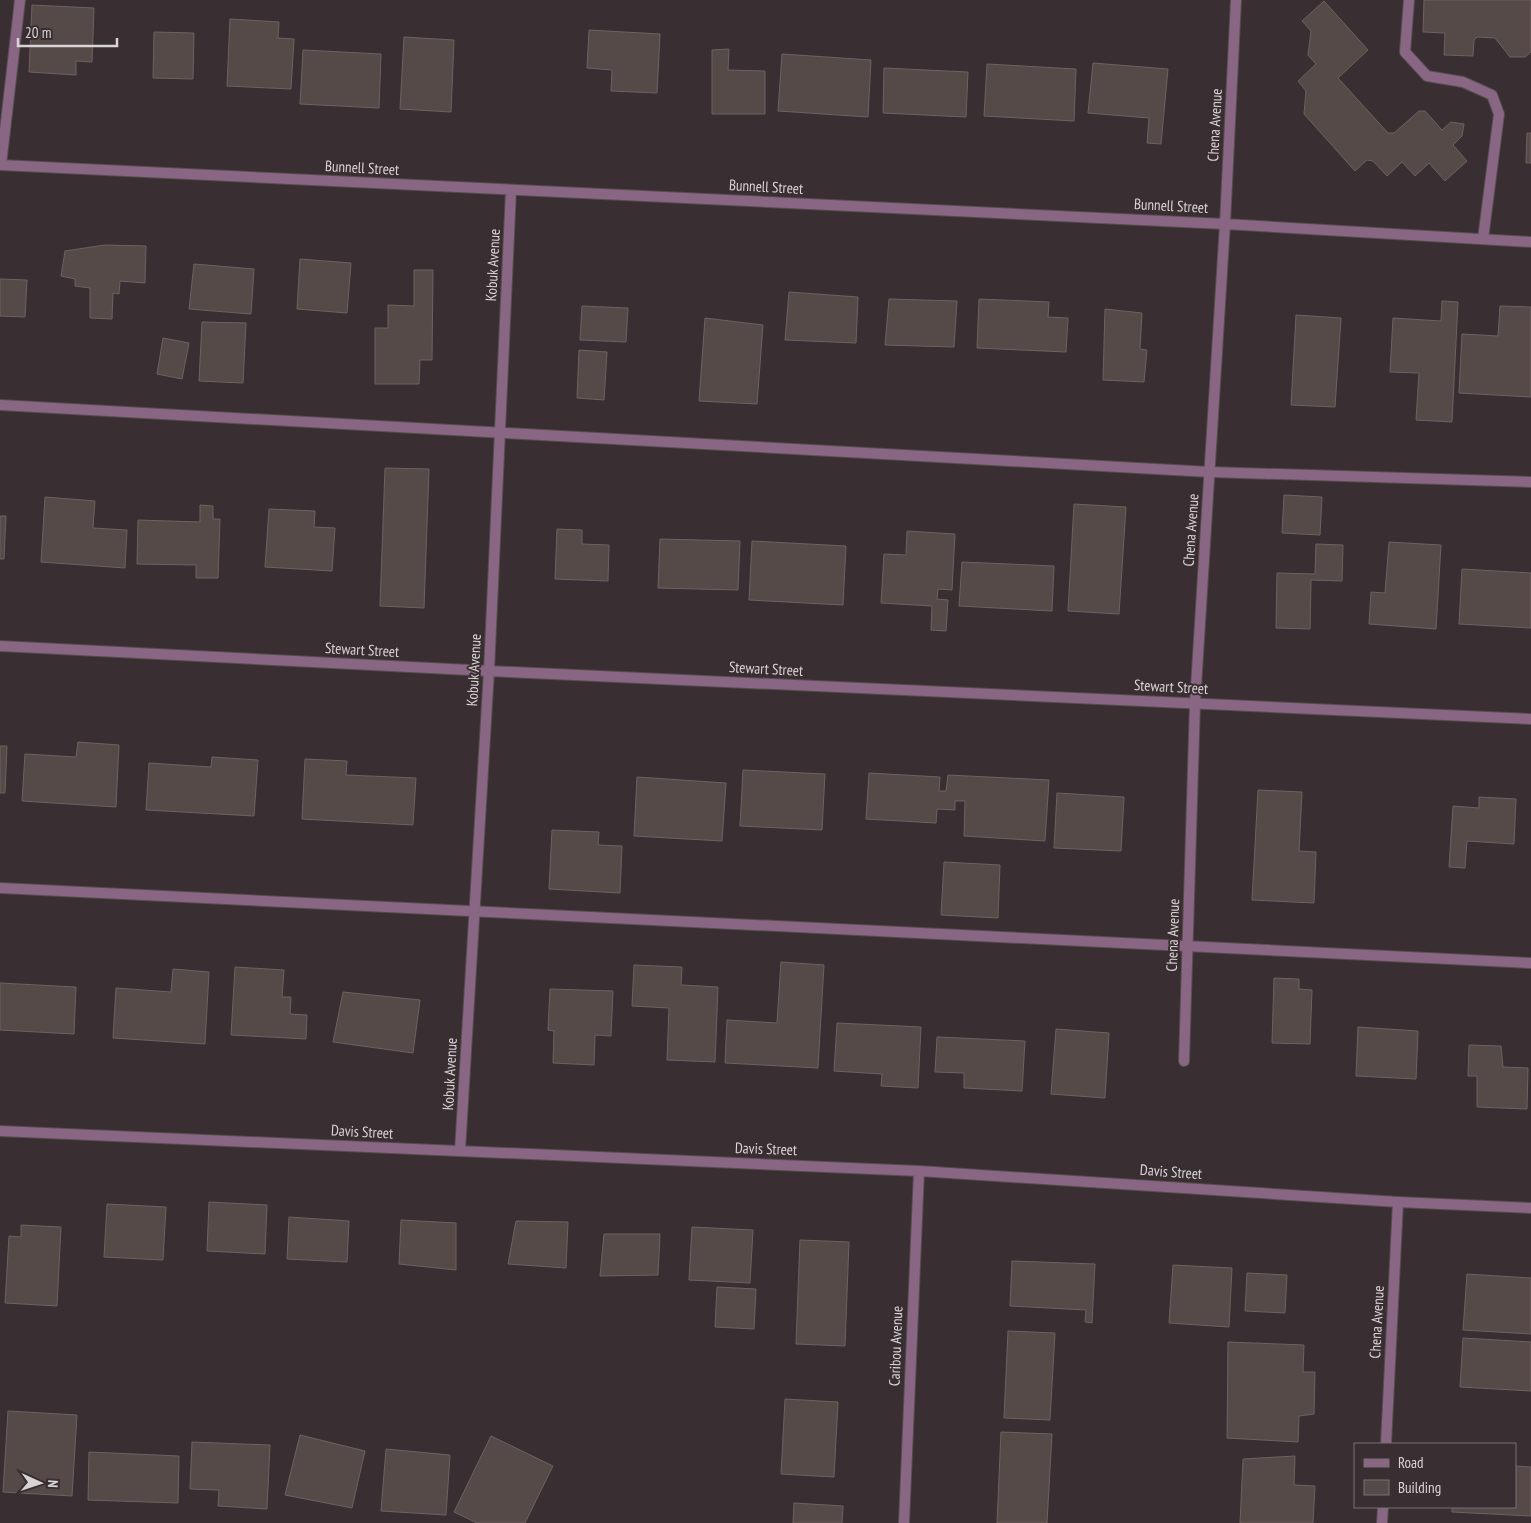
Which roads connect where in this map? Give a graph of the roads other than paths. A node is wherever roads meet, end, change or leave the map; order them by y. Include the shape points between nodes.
1 (20, 0) edge
2 (1236, 0) edge
3 (1409, 0) edge
4 (0, 165) edge
5 (511, 190) junction
6 (1225, 224) junction
7 (1483, 239) junction
8 (1531, 242) edge
9 (0, 406) edge
10 (500, 433) junction
11 (1210, 472) junction
12 (1531, 482) edge
13 (0, 646) edge
14 (489, 671) junction
15 (1195, 703) junction
16 (1531, 718) edge
17 (0, 888) edge
18 (474, 913) junction
19 (1188, 947) junction
20 (1531, 963) edge
21 (1184, 1061) dead end
22 (0, 1131) edge
23 (460, 1151) junction
24 (919, 1171) junction
25 (1398, 1202) junction
26 (1531, 1208) edge
27 (1386, 1443) edge
28 (1383, 1508) edge
29 (904, 1523) edge
30 (1382, 1523) edge

1 - 4 street
2 - 6 street, Chena Avenue
3 - 7 street via 1405,52 1427,76 1462,82 1492,94 1499,114
4 - 5 street, Bunnell Street
5 - 6 street, Bunnell Street
5 - 10 street, Kobuk Avenue
6 - 7 street, Bunnell Street
6 - 11 street, Chena Avenue
7 - 8 street, Bunnell Street
9 - 10 street
10 - 11 street
10 - 14 street, Kobuk Avenue
11 - 12 street
11 - 15 street, Chena Avenue
13 - 14 street, Stewart Street
14 - 15 street, Stewart Street
14 - 18 street, Kobuk Avenue
15 - 16 street, Stewart Street
15 - 19 street, Chena Avenue
17 - 18 street
18 - 19 street
18 - 23 street, Kobuk Avenue
19 - 20 street
19 - 21 street, Chena Avenue
22 - 23 street, Davis Street
23 - 24 street, Davis Street
24 - 25 street, Davis Street
24 - 29 street, Caribou Avenue
25 - 26 street, Davis Street
25 - 27 street, Chena Avenue
28 - 30 street

